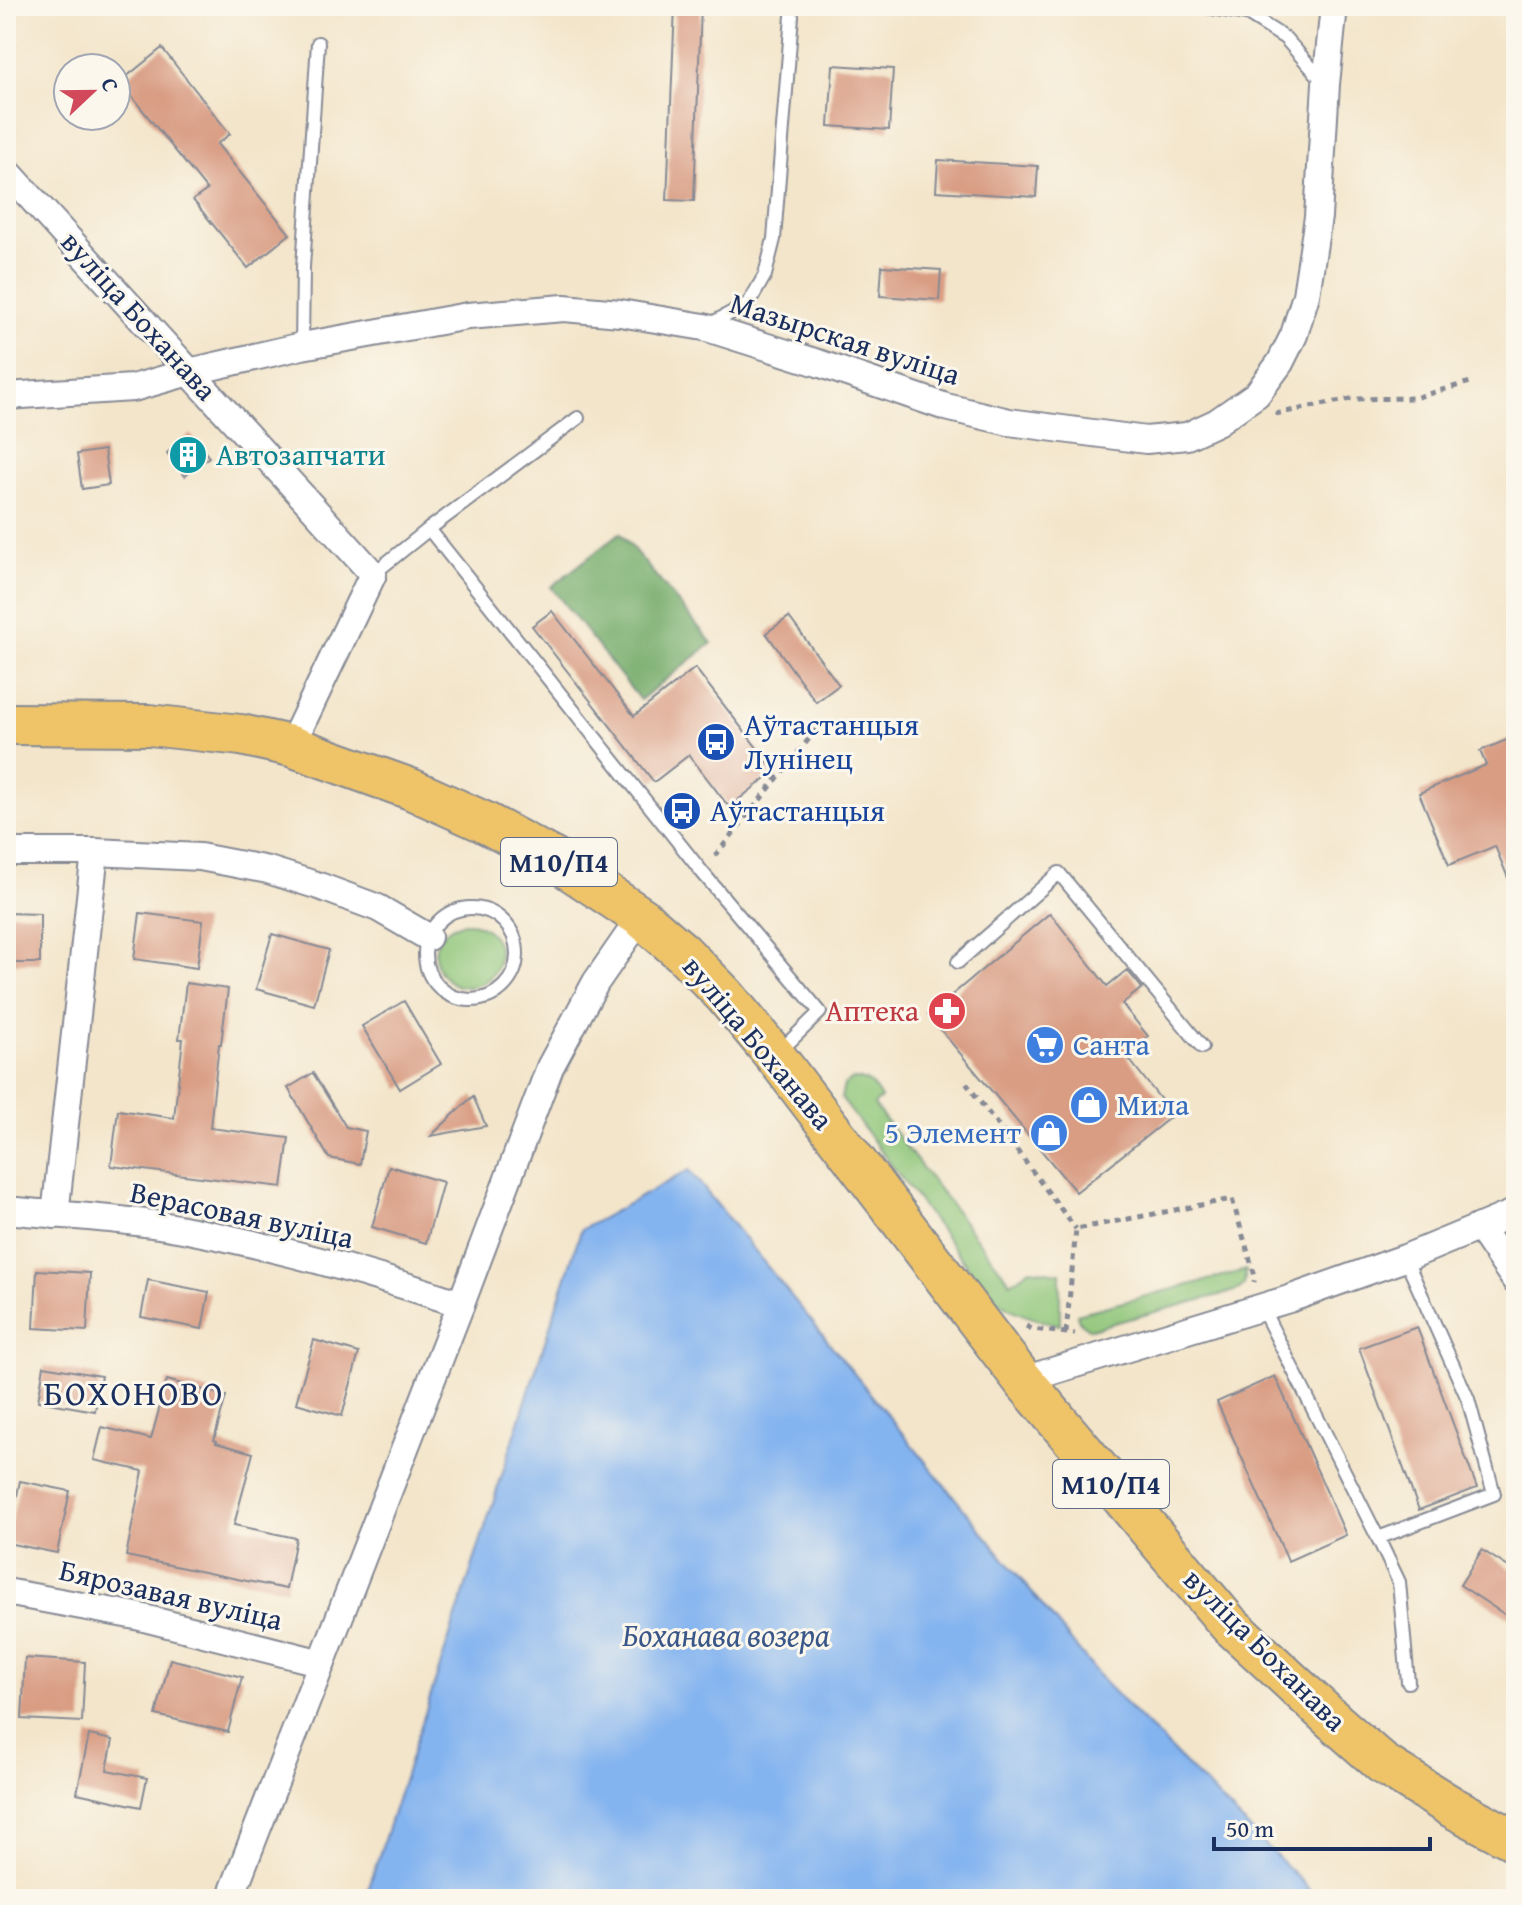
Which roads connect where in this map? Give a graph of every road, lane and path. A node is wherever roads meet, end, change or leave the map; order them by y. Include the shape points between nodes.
1 (1201, 6) edge
2 (1334, 6) edge
3 (792, 16) dead end
4 (318, 43) dead end
5 (1326, 84) junction
6 (6, 170) edge
7 (704, 327) junction
8 (302, 346) junction
9 (189, 372) junction
10 (1474, 381) dead end
11 (6, 396) edge
12 (1226, 416) junction
13 (578, 418) dead end
14 (429, 529) junction
15 (373, 574) junction
16 (6, 724) edge
17 (820, 725) dead end
18 (291, 746) junction
19 (6, 852) edge
20 (95, 852) junction
21 (702, 872) junction
22 (641, 917) junction
23 (428, 937) junction
24 (958, 962) dead end
25 (1202, 1047) dead end
26 (775, 1056) junction
27 (966, 1083) dead end
28 (6, 1210) edge
29 (1516, 1212) edge
30 (55, 1215) junction
31 (1479, 1227) junction
32 (1076, 1229) junction
33 (1405, 1258) junction
34 (1516, 1281) edge
35 (1257, 1300) junction
36 (461, 1304) junction
37 (1020, 1324) dead end
38 (1066, 1333) junction
39 (1079, 1335) dead end
40 (1023, 1380) junction
41 (1378, 1538) junction
42 (6, 1592) edge
43 (322, 1663) junction
44 (1408, 1682) dead end
45 (1516, 1841) edge
46 (230, 1899) edge

1 - 5 lane via 1247,14 1285,38
2 - 5 street, Мазырская вуліца
3 - 7 lane via 774,239 765,275 749,303
4 - 8 lane
5 - 12 street, Мазырская вуліца via 1318,217 1294,335 1257,394
6 - 9 street, вуліца Боханава
7 - 8 street, Мазырская вуліца via 564,308 468,316
7 - 12 street, Мазырская вуліца via 946,407 1009,422 1146,440 1187,436
8 - 9 street, Мазырская вуліца
9 - 11 street, Мазырская вуліца via 133,388
9 - 15 street, вуліца Боханава
10 - 12 path via 1414,398 1351,399 1278,414
13 - 14 lane
14 - 15 lane
14 - 21 lane
15 - 18 street
16 - 18 main road, М10/П4 via 149,725
17 - 21 path
18 - 22 main road, вуліца Боханава / М10/П4 via 484,822 554,859
19 - 20 street
20 - 23 street via 200,857 268,870 378,908
20 - 30 street
21 - 26 lane via 820,1012
22 - 26 main road, вуліца Боханава / М10/П4 via 725,996
22 - 36 street via 596,982 550,1067
23 - 23 lane via 427,970 451,997 489,998 512,978 517,944 499,916 473,907 457,910 434,925
24 - 25 lane via 1059,873
26 - 40 main road, вуліца Боханава / М10/П4
27 - 32 path
28 - 30 street, Верасовая вуліца
29 - 31 street
30 - 36 street, Верасовая вуліца via 181,1229 304,1257
31 - 33 street
31 - 34 street
32 - 35 path via 1232,1199
32 - 38 path
33 - 35 street
33 - 41 lane via 1468,1399 1494,1494
35 - 40 street
35 - 41 lane
36 - 43 street
37 - 38 path
38 - 39 path
40 - 45 main road, вуліца Боханава / М10/П4 via 1228,1623 1383,1764
41 - 44 lane via 1399,1582
42 - 43 street, Бярозавая вуліца via 136,1616
43 - 46 street

